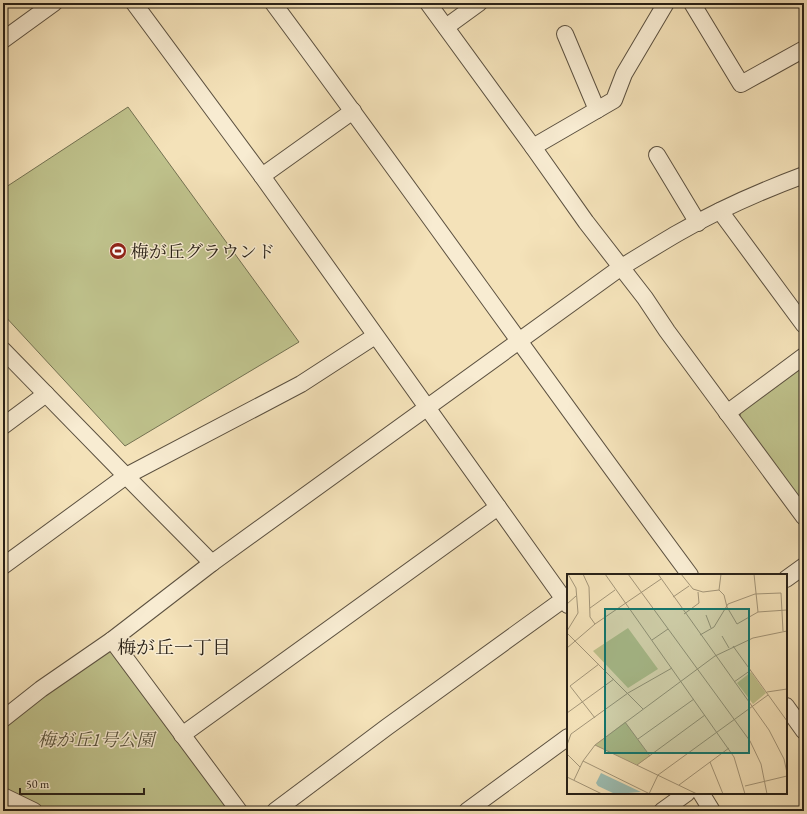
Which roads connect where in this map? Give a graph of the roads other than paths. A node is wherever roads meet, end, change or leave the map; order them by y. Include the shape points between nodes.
1 (54, 3) edge
2 (134, 3) edge
3 (273, 3) edge
4 (428, 3) edge
5 (479, 3) edge
6 (666, 3) edge
7 (692, 3) edge
8 (446, 27) junction
9 (565, 34) dead end
10 (3, 40) edge
11 (804, 49) edge
12 (597, 110) junction
13 (354, 112) junction
14 (533, 147) junction
15 (658, 156) dead end
16 (804, 175) edge
17 (262, 176) junction
18 (720, 211) junction
19 (698, 223) junction
20 (620, 268) junction
21 (804, 325) edge
22 (375, 336) junction
23 (518, 341) junction
24 (3, 350) edge
25 (804, 356) edge
26 (46, 394) junction
27 (427, 407) junction
28 (727, 413) junction
29 (3, 426) edge
30 (126, 476) junction
31 (498, 507) junction
32 (804, 517) edge
33 (212, 563) junction
34 (3, 566) edge
35 (804, 566) edge
36 (689, 574) edge
37 (787, 578) edge
38 (566, 602) edge
39 (112, 640) junction
40 (787, 707) edge
41 (3, 720) edge
42 (804, 731) edge
43 (182, 735) junction
44 (567, 738) edge
45 (686, 794) edge
46 (702, 794) edge
47 (3, 796) edge
48 (34, 811) edge
49 (239, 811) edge
50 (275, 811) edge
51 (467, 811) edge
52 (662, 811) edge
53 (712, 811) edge

1 - 10 street
2 - 17 street
3 - 13 street
4 - 8 street
5 - 8 street
6 - 12 street via 624,74 614,100
7 - 11 street via 741,84
8 - 14 street
9 - 12 street
12 - 14 street
13 - 17 street
13 - 23 street
14 - 20 street
15 - 19 street
16 - 18 street
17 - 22 street
18 - 19 street
18 - 21 street
19 - 20 street
20 - 23 street
20 - 28 street via 645,298 666,331
22 - 27 street
22 - 30 street via 301,384
23 - 27 street
23 - 36 street
24 - 26 street
25 - 28 street
26 - 29 street
26 - 30 street
27 - 31 street
27 - 33 street
28 - 32 street
30 - 33 street
30 - 34 street
31 - 38 street
31 - 43 street
33 - 39 street
35 - 37 street
38 - 50 street via 387,727
39 - 41 street
39 - 43 street
40 - 42 street
43 - 49 street
44 - 51 street
45 - 52 street
46 - 53 street
47 - 48 street

